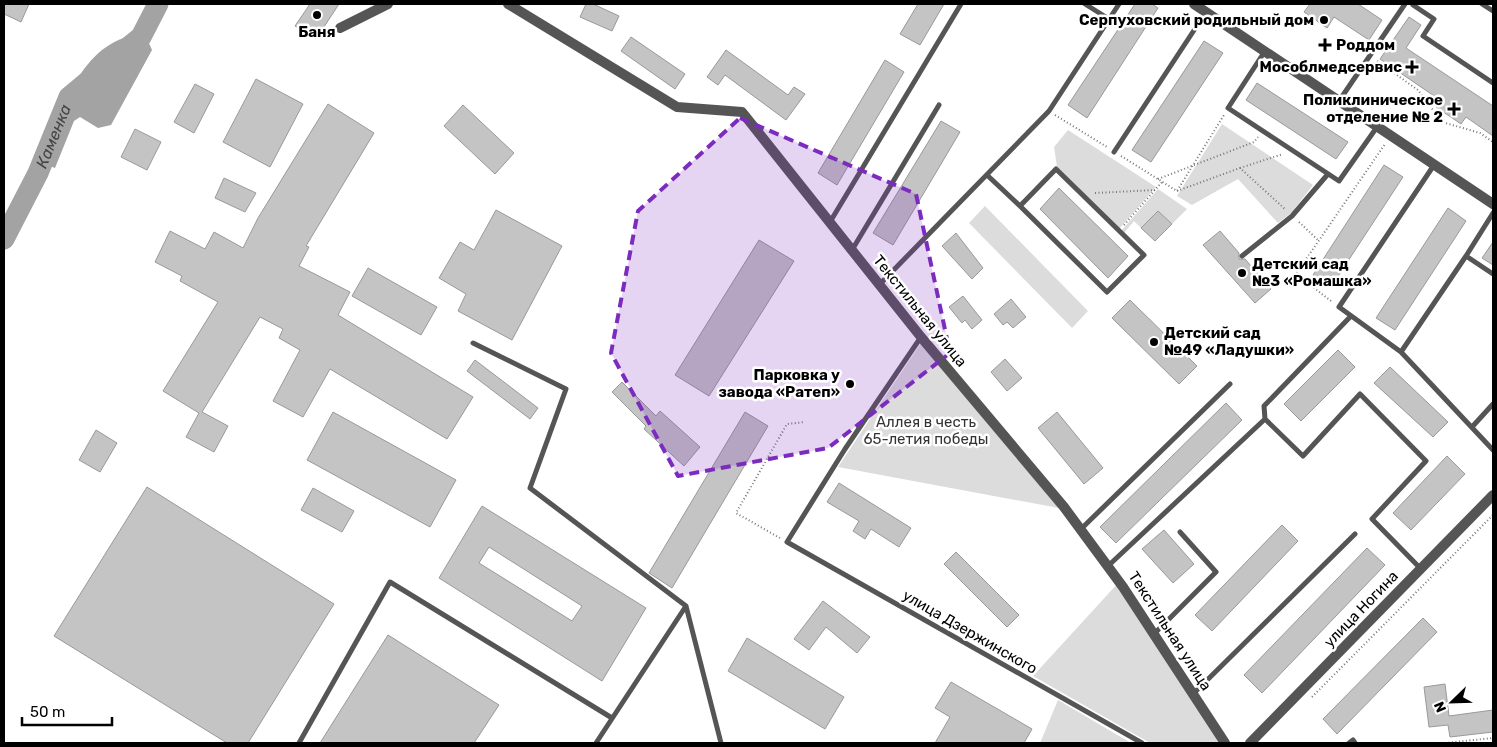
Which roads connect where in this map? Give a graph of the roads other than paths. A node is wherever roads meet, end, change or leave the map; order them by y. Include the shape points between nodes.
1 (388, 4) edge
2 (508, 4) edge
3 (961, 4) edge
4 (1085, 4) edge
5 (1119, 4) edge
6 (1194, 4) edge
7 (1415, 4) edge
8 (1482, 4) edge
9 (1403, 6) edge
10 (1493, 11) edge
11 (1206, 12) junction
12 (1109, 19) junction
13 (340, 28) dead end
14 (1265, 51) junction
15 (1493, 83) edge
16 (1339, 101) junction
17 (939, 105) dead end
18 (1377, 127) junction
19 (1114, 152) road end
20 (1434, 165) junction
21 (1328, 174) junction
22 (987, 175) junction
23 (1493, 204) edge
24 (1020, 206) junction
25 (1493, 214) edge
26 (829, 222) junction
27 (852, 250) junction
28 (1242, 256) dead end
29 (1466, 256) junction
30 (1493, 274) edge
31 (879, 285) junction
32 (1351, 316) junction
33 (920, 337) junction
34 (473, 344) dead end
35 (1401, 352) junction
36 (1230, 384) dead end
37 (1493, 404) edge
38 (1265, 419) junction
39 (1472, 427) junction
40 (1493, 450) edge
41 (1493, 496) edge
42 (1081, 530) junction
43 (1180, 532) dead end
44 (1355, 534) dead end
45 (1108, 566) junction
46 (1421, 569) junction
47 (686, 606) junction
48 (1154, 634) junction
49 (1193, 694) junction
50 (612, 718) junction
51 (299, 743) edge
52 (596, 743) edge
53 (721, 743) edge
54 (1142, 743) edge
55 (1225, 743) edge
56 (1250, 743) edge
57 (1349, 743) edge
58 (1355, 743) edge

1 - 13 street
2 - 26 street, Текстильная улица via 677,107 742,112
3 - 26 lane
4 - 12 lane
5 - 12 lane
6 - 11 street
7 - 9 lane
7 - 15 lane via 1434,18 1423,36
8 - 10 lane
9 - 16 lane
11 - 14 street
11 - 19 lane
12 - 22 lane via 1049,111
14 - 16 street
14 - 21 lane via 1228,108
16 - 18 street
17 - 27 lane
18 - 20 street
18 - 21 lane via 1339,181
20 - 23 street
20 - 32 lane via 1339,307
21 - 28 lane via 1292,216
22 - 24 lane
22 - 31 lane
24 - 24 lane via 1056,169 1144,255 1107,292
25 - 29 lane
26 - 27 street, Текстильная улица
27 - 31 street, Текстильная улица
29 - 30 lane
29 - 35 lane
31 - 33 street, Текстильная улица
32 - 35 lane
32 - 38 lane via 1264,406
33 - 42 street, Текстильная улица
33 - 54 lane, улица Дзержинского via 787,542
34 - 47 lane via 566,389 530,488
35 - 39 lane
36 - 42 lane
37 - 39 lane
38 - 45 lane
38 - 46 lane via 1303,456 1360,394 1426,461 1372,519
39 - 40 lane
41 - 46 street, улица Ногина
42 - 45 street, Текстильная улица
43 - 48 lane via 1216,572
44 - 49 lane
45 - 48 street, Текстильная улица
46 - 56 street, улица Ногина
47 - 50 lane
47 - 53 lane
48 - 49 street, Текстильная улица
49 - 55 street, Текстильная улица
50 - 51 lane via 390,582
50 - 52 lane
57 - 58 lane via 1352,740

